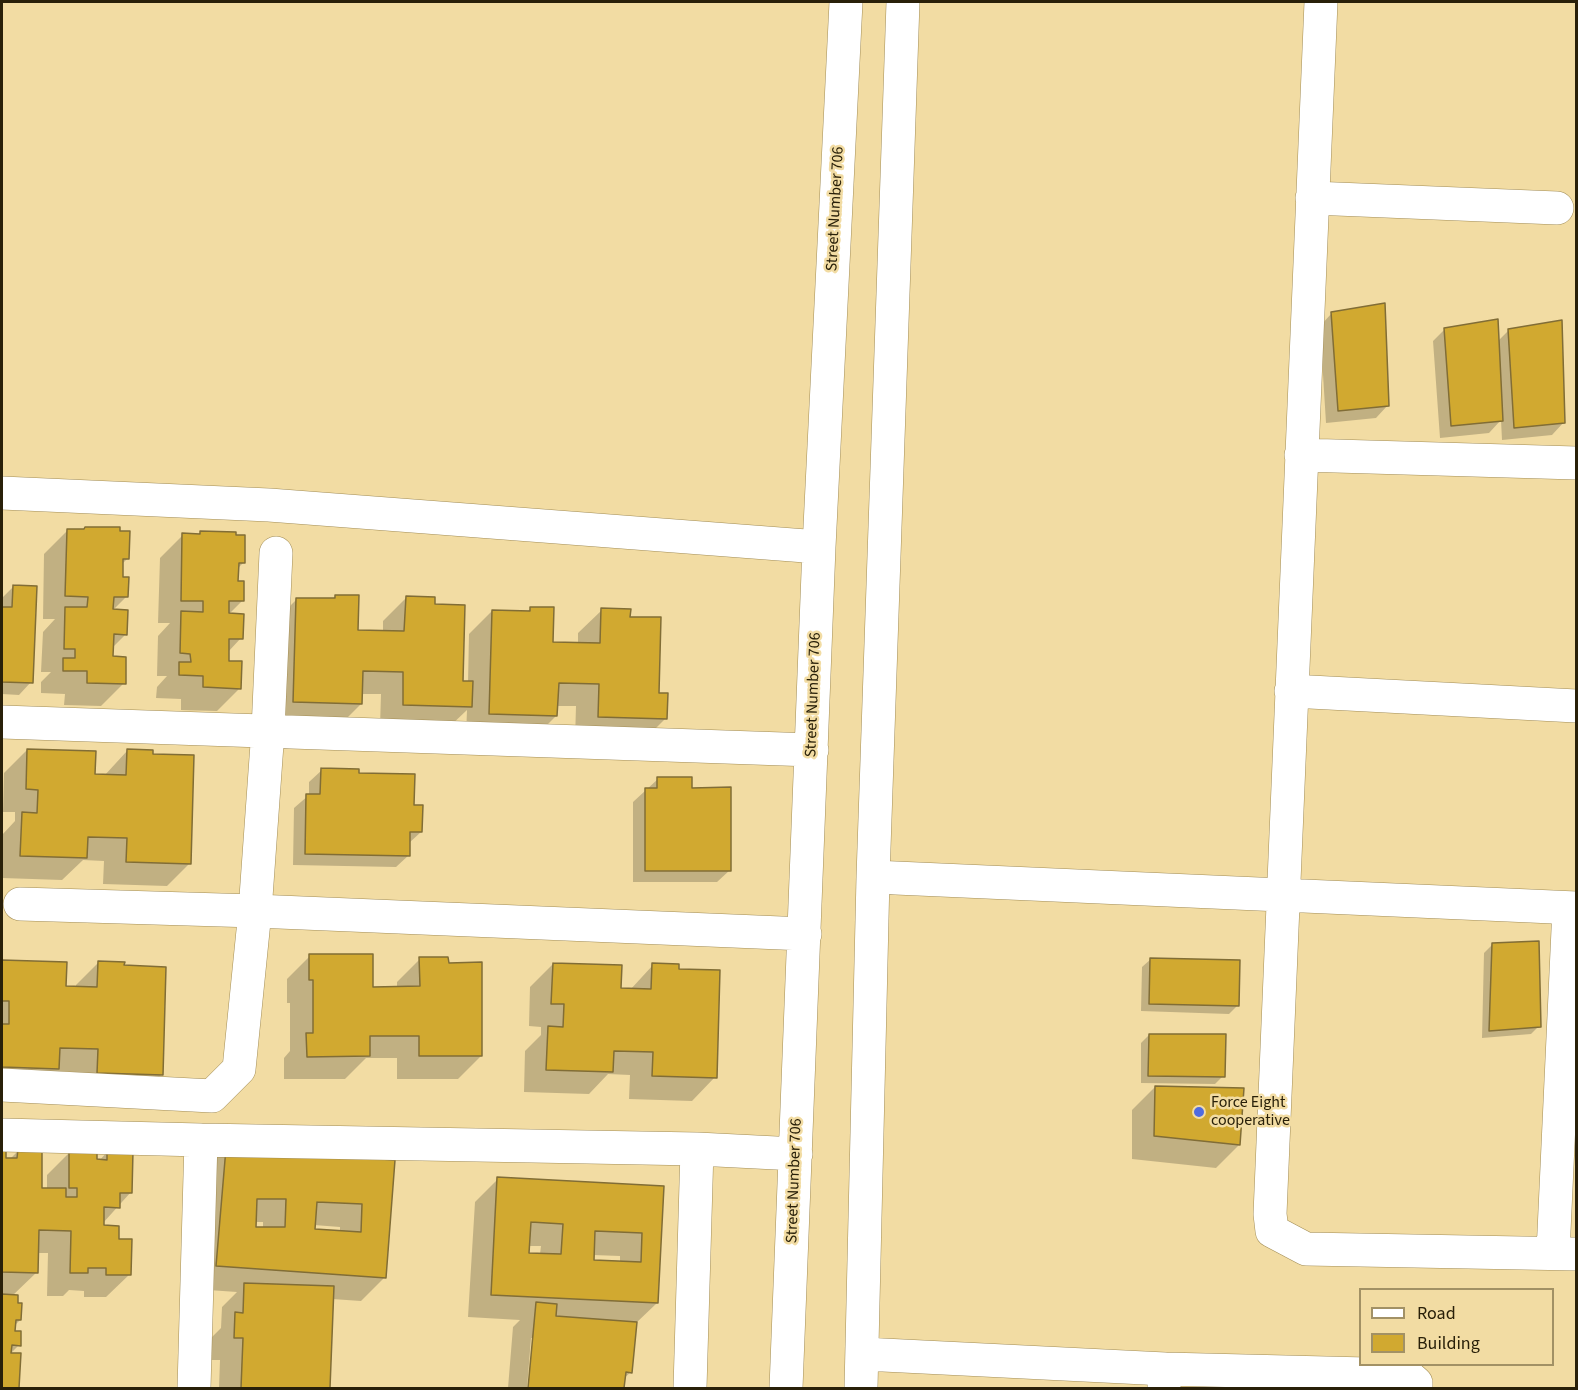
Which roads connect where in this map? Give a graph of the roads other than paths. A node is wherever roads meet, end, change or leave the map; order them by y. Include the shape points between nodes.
1 (846, 2) edge
2 (903, 2) edge
3 (1321, 2) edge
4 (1312, 198) junction
5 (1557, 208) dead end
6 (1301, 455) junction
7 (1576, 463) edge
8 (2, 493) edge
9 (819, 547) junction
10 (276, 554) dead end
11 (1292, 691) junction
12 (1576, 706) edge
13 (2, 722) edge
14 (268, 730) junction
15 (812, 750) junction
16 (873, 877) junction
17 (1283, 896) junction
18 (20, 904) dead end
19 (1573, 908) edge
20 (255, 911) junction
21 (805, 934) junction
22 (2, 1084) edge
23 (2, 1135) edge
24 (201, 1140) junction
25 (697, 1149) junction
26 (796, 1154) junction
27 (1565, 1254) edge
28 (863, 1354) junction
29 (1165, 1379) edge
30 (1277, 1380) edge
31 (194, 1389) edge
32 (690, 1389) edge
33 (786, 1389) edge
34 (861, 1389) edge
35 (1416, 1389) edge

1 - 9 street, Street Number 706
2 - 16 street
3 - 4 street
4 - 5 street
4 - 6 street
6 - 7 street
6 - 11 street
8 - 9 street via 269,505
9 - 15 street, Street Number 706
10 - 14 street
11 - 12 street
11 - 17 street
13 - 14 street
14 - 15 street
14 - 20 street
15 - 21 street, Street Number 706
16 - 17 street
16 - 28 street
17 - 19 street
17 - 27 street via 1272,1231 1306,1249
18 - 20 street
19 - 27 street
20 - 21 street
20 - 22 street via 238,1069 212,1096
21 - 26 street, Street Number 706
23 - 24 street
24 - 25 street
24 - 31 street
25 - 26 street
25 - 32 street
26 - 33 street, Street Number 706
28 - 29 street
28 - 34 street
29 - 30 street
30 - 35 street via 1407,1375 1416,1383

